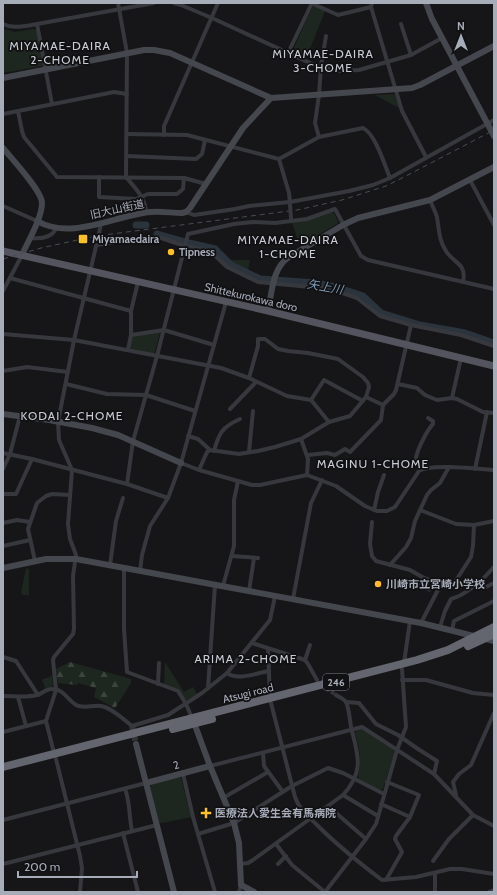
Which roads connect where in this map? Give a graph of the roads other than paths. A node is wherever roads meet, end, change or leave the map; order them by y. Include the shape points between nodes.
1 (118, 3) edge
2 (154, 3) edge
3 (174, 3) edge
4 (218, 3) edge
5 (312, 3) edge
6 (426, 3) edge
7 (372, 5) edge
8 (120, 10) junction
9 (212, 18) junction
10 (3, 24) edge
11 (37, 24) junction
12 (401, 24) dead end
13 (326, 36) dead end
14 (442, 38) junction
15 (494, 46) edge
16 (127, 52) junction
17 (288, 53) junction
18 (411, 56) junction
19 (388, 61) junction
20 (192, 64) junction
21 (456, 66) junction
22 (321, 68) junction
23 (46, 70) junction
24 (3, 78) edge
25 (396, 90) junction
26 (127, 94) junction
27 (319, 95) junction
28 (271, 98) junction
29 (52, 104) junction
30 (18, 111) junction
31 (3, 114) edge
32 (494, 120) edge
33 (487, 124) junction
34 (127, 134) junction
35 (164, 135) junction
36 (494, 136) edge
37 (319, 137) junction
38 (205, 140) junction
39 (231, 146) junction
40 (3, 148) edge
41 (126, 156) junction
42 (426, 157) junction
43 (279, 159) junction
44 (494, 167) edge
45 (99, 177) junction
46 (126, 177) junction
47 (184, 178) junction
48 (390, 178) junction
49 (470, 180) junction
50 (206, 184) junction
51 (142, 196) junction
52 (430, 200) junction
53 (290, 204) junction
54 (3, 207) edge
55 (186, 212) junction
56 (146, 213) junction
57 (291, 219) junction
58 (37, 221) junction
59 (101, 224) junction
60 (343, 225) junction
61 (494, 225) edge
62 (56, 229) junction
63 (99, 233) dead end
64 (30, 238) junction
65 (98, 238) dead end
66 (186, 243) junction
67 (96, 245) junction
68 (3, 251) edge
69 (22, 255) junction
70 (90, 270) junction
71 (10, 278) junction
72 (138, 282) junction
73 (274, 282) junction
74 (463, 282) junction
75 (4, 286) edge
76 (494, 289) edge
77 (174, 290) junction
78 (3, 291) edge
79 (84, 298) junction
80 (226, 302) junction
81 (131, 311) junction
82 (268, 311) junction
83 (411, 325) junction
84 (164, 330) junction
85 (3, 334) edge
86 (131, 335) junction
87 (74, 340) junction
88 (214, 345) junction
89 (407, 345) junction
90 (494, 346) edge
91 (128, 350) junction
92 (157, 356) junction
93 (461, 358) junction
94 (207, 365) junction
95 (494, 366) edge
96 (3, 371) edge
97 (68, 372) junction
98 (249, 378) junction
99 (256, 382) junction
100 (66, 384) junction
101 (398, 384) junction
102 (146, 395) junction
103 (452, 398) junction
104 (364, 399) junction
105 (311, 400) junction
106 (383, 405) junction
107 (230, 409) dead end
108 (195, 411) junction
109 (253, 411) dead end
110 (487, 412) junction
111 (494, 413) edge
112 (3, 414) edge
113 (20, 416) junction
114 (428, 418) dead end
115 (240, 419) dead end
116 (58, 422) junction
117 (329, 422) junction
118 (188, 436) junction
119 (301, 439) junction
120 (133, 441) junction
121 (212, 450) junction
122 (249, 452) junction
123 (3, 453) edge
124 (10, 454) junction
125 (308, 455) junction
126 (32, 459) junction
127 (181, 462) junction
128 (449, 468) junction
129 (3, 469) edge
130 (422, 469) junction
131 (475, 469) junction
132 (72, 470) junction
133 (199, 470) junction
134 (494, 470) edge
135 (307, 475) junction
136 (384, 475) dead end
137 (322, 480) junction
138 (238, 481) junction
139 (127, 484) junction
140 (3, 494) edge
141 (70, 495) junction
142 (123, 498) dead end
143 (168, 498) junction
144 (374, 510) junction
145 (420, 510) junction
146 (494, 521) edge
147 (30, 522) junction
148 (372, 522) dead end
149 (3, 523) edge
150 (474, 525) junction
151 (30, 540) junction
152 (3, 546) edge
153 (232, 556) junction
154 (76, 559) junction
155 (35, 561) junction
156 (110, 565) junction
157 (390, 565) junction
158 (494, 567) edge
159 (3, 568) edge
160 (124, 568) junction
161 (140, 571) junction
162 (479, 581) junction
163 (494, 582) edge
164 (441, 584) junction
165 (215, 585) junction
166 (223, 586) junction
167 (249, 591) junction
168 (275, 596) junction
169 (293, 599) junction
170 (494, 601) edge
171 (410, 621) junction
172 (421, 623) junction
173 (440, 627) junction
174 (494, 627) edge
175 (452, 630) junction
176 (494, 634) edge
177 (476, 636) junction
178 (484, 639) junction
179 (494, 641) edge
180 (252, 643) junction
181 (310, 645) dead end
182 (268, 649) junction
183 (3, 657) edge
184 (305, 660) junction
185 (159, 663) dead end
186 (403, 666) junction
187 (269, 671) junction
188 (227, 674) junction
189 (317, 680) tunnel mouth
190 (402, 680) junction
191 (158, 684) junction
192 (208, 688) junction
193 (56, 690) junction
194 (38, 695) junction
195 (336, 695) tunnel mouth
196 (3, 696) edge
197 (494, 696) edge
198 (18, 697) junction
199 (271, 701) junction
200 (346, 702) junction
201 (186, 704) junction
202 (494, 713) edge
203 (46, 721) junction
204 (193, 721) junction
205 (26, 726) junction
206 (352, 730) junction
207 (3, 732) edge
208 (402, 738) junction
209 (136, 744) tunnel mouth
210 (282, 748) junction
211 (396, 750) junction
212 (264, 753) junction
213 (55, 756) junction
214 (210, 766) junction
215 (3, 767) edge
216 (268, 772) junction
217 (3, 773) edge
218 (183, 774) junction
219 (434, 774) junction
220 (354, 778) junction
221 (387, 782) junction
222 (146, 783) junction
223 (292, 786) junction
224 (125, 788) junction
225 (283, 792) junction
226 (384, 794) junction
227 (343, 795) junction
228 (223, 798) junction
229 (456, 798) junction
230 (67, 804) junction
231 (381, 804) junction
232 (328, 806) junction
233 (473, 815) junction
234 (378, 816) junction
235 (410, 817) junction
236 (311, 819) junction
237 (3, 820) edge
238 (234, 823) junction
239 (157, 825) junction
240 (494, 826) edge
241 (132, 831) junction
242 (123, 833) junction
243 (198, 834) junction
244 (366, 839) junction
245 (276, 844) junction
246 (78, 845) junction
247 (286, 856) junction
248 (352, 858) junction
249 (433, 861) dead end
250 (3, 863) edge
251 (240, 864) junction
252 (278, 864) dead end
253 (435, 874) junction
254 (494, 874) edge
255 (386, 880) junction
256 (241, 885) junction
257 (494, 890) edge
258 (80, 892) edge
259 (138, 892) edge
260 (174, 892) edge
261 (216, 892) edge
262 (239, 892) edge
263 (254, 892) edge
264 (325, 892) edge
265 (435, 892) edge
266 (490, 892) edge

1 - 8 street
2 - 8 street
3 - 9 street
4 - 9 street
5 - 7 street via 338,15
5 - 17 street
6 - 14 street
7 - 19 street
8 - 11 street
8 - 16 street
9 - 17 street
9 - 20 street
10 - 11 street via 18,27
11 - 23 street
12 - 18 street
13 - 22 street
14 - 18 street
14 - 21 street
15 - 21 street
16 - 20 street via 162,51
16 - 23 street
16 - 26 street
17 - 22 street
18 - 19 street
19 - 22 street via 359,70
19 - 25 street
20 - 28 street
20 - 35 street via 164,126
21 - 25 street via 420,85
21 - 33 street
22 - 27 street
23 - 24 street
23 - 29 street
25 - 27 street
25 - 42 street via 402,111
26 - 29 street via 114,92
26 - 34 street
27 - 28 street
27 - 37 street via 315,123
28 - 39 street via 243,128
29 - 30 street
30 - 31 street
30 - 45 street via 24,137 57,177
32 - 33 street
33 - 36 street
33 - 42 street
34 - 35 street
34 - 41 street
35 - 38 street via 187,135
37 - 43 street
37 - 48 street via 359,128 366,130 382,157
38 - 39 street
38 - 41 street via 202,154 196,159
39 - 43 street
39 - 50 street
40 - 58 street via 40,194 42,204
41 - 46 street
42 - 48 street
43 - 53 street
44 - 49 street
45 - 46 street
45 - 51 street via 99,197 136,199
46 - 47 street
46 - 51 street
47 - 50 street
47 - 51 street via 183,189 177,194
48 - 53 street via 373,185
49 - 52 street
49 - 61 street
50 - 55 street
51 - 56 street
52 - 60 street via 358,218
52 - 74 street via 442,245 463,269
53 - 55 street via 249,206 194,215
53 - 57 street, bridge
54 - 58 street
55 - 56 street, 旧大山街道
56 - 59 street, 旧大山街道
57 - 60 street via 306,219 334,210
57 - 66 street via 234,224 188,234
58 - 62 street, 旧大山街道
58 - 64 street
59 - 62 street, 旧大山街道
59 - 63 street
60 - 73 street via 284,260 277,270
60 - 74 street via 361,256 368,260
62 - 64 street via 51,235
64 - 69 street
65 - 67 street
66 - 67 street via 153,237
66 - 73 street via 210,251 227,267 242,275 258,282
66 - 77 street
67 - 70 street
68 - 69 main road, Shittekurokawa doro
69 - 70 main road, Shittekurokawa doro
69 - 71 street
70 - 72 main road, Shittekurokawa doro
70 - 79 street
71 - 75 street
71 - 79 street
72 - 77 main road, Shittekurokawa doro
72 - 81 street
73 - 82 street
73 - 83 street via 331,289 357,298 380,316
74 - 76 street
75 - 78 street
77 - 80 main road, Shittekurokawa doro
77 - 84 street
79 - 81 street
79 - 87 street
80 - 82 main road, Shittekurokawa doro
80 - 88 street
81 - 86 street
82 - 89 main road, Shittekurokawa doro
83 - 89 street
83 - 90 street via 461,335
84 - 86 street
84 - 88 street
84 - 92 street
85 - 87 street
86 - 91 street
87 - 91 street
87 - 97 street
88 - 94 street
89 - 93 main road, Shittekurokawa doro
89 - 101 street
91 - 92 street
92 - 94 street
92 - 102 street
93 - 95 main road, Shittekurokawa doro
93 - 103 street
94 - 98 street
94 - 108 street
96 - 97 street via 27,367
97 - 100 street
98 - 99 street
98 - 104 street via 258,338 288,352 308,352 338,358 368,383
99 - 105 street via 287,396
99 - 107 street
100 - 102 street via 107,394
100 - 116 street
101 - 103 street via 416,388 437,400
101 - 106 street via 394,394
102 - 108 street
102 - 120 street
103 - 110 street
104 - 105 street via 324,380
104 - 106 street
104 - 117 street via 350,416
105 - 117 street
106 - 125 street via 381,420 350,452 345,449 337,455
108 - 118 street
109 - 122 street
110 - 111 street
110 - 131 street
112 - 113 street
113 - 116 street
113 - 124 street
114 - 130 street via 433,420 433,424 416,458
115 - 121 street via 222,429
116 - 120 street via 92,428
116 - 132 street via 59,440
117 - 119 street
118 - 121 street via 198,439
118 - 127 street
119 - 122 street
119 - 125 street
120 - 127 street
120 - 139 street
121 - 122 street via 239,454
121 - 133 street via 207,452
123 - 124 street
124 - 126 street
124 - 129 street
125 - 135 street
126 - 132 street
126 - 140 street via 16,494
127 - 133 street
127 - 143 street
128 - 130 street
128 - 131 street
128 - 145 street via 440,483 431,490
130 - 144 street via 395,507 386,511
131 - 134 street
132 - 139 street
132 - 141 street
133 - 138 street
135 - 137 street
135 - 138 street via 260,486
136 - 144 street
137 - 144 street
137 - 169 street via 311,503
138 - 153 street via 234,500 235,541
139 - 143 street
141 - 147 street via 52,494 41,498
141 - 154 street via 68,524
142 - 156 street via 116,521
143 - 161 street via 150,526
145 - 150 street via 449,523
145 - 157 street via 406,547
146 - 150 street
147 - 149 street via 17,520
147 - 151 street
148 - 157 street via 372,556 376,561
150 - 164 street via 471,557 451,588
151 - 152 street
151 - 155 street
153 - 166 street
153 - 167 street via 256,558
154 - 155 street via 50,558
154 - 156 street
154 - 193 street via 73,576 74,629 53,660
155 - 159 street
156 - 160 street
157 - 164 street via 410,570
158 - 162 street
160 - 161 street
160 - 191 street via 127,672
161 - 165 street
162 - 163 street via 484,588
162 - 173 street via 461,596 451,599
164 - 172 street
165 - 166 street
165 - 192 street
166 - 167 street
167 - 168 street
168 - 169 street
168 - 180 street via 270,620
169 - 171 street
170 - 175 street via 454,621
171 - 172 street
171 - 186 street
172 - 173 street
173 - 175 street
174 - 177 highway, Atsugi road / 246
175 - 177 street
176 - 178 highway, Atsugi road / 246
177 - 178 street
177 - 186 highway, Atsugi road / 246 via 448,650
178 - 179 street
178 - 186 highway, Atsugi road / 246 via 451,654
180 - 182 street
180 - 188 street
181 - 184 street
182 - 184 street
182 - 187 street
183 - 194 street via 16,661
184 - 189 street
185 - 191 street
186 - 190 street
186 - 199 highway, Atsugi road / 246
187 - 188 street via 238,677
187 - 199 street
188 - 192 street
190 - 197 street via 426,680
190 - 208 street via 406,727
191 - 201 street via 178,691
192 - 201 street
193 - 194 street via 48,689
193 - 201 street via 80,706 102,706 132,726 168,716
193 - 203 street
194 - 198 street
195 - 200 street
196 - 198 street
198 - 205 street
199 - 204 highway, Atsugi road / 246
199 - 210 street
200 - 206 street
200 - 208 street via 359,703 376,724
201 - 204 street
202 - 229 street via 471,764 453,782
203 - 205 street
203 - 213 street
204 - 213 highway, Atsugi road / 246
204 - 214 street
205 - 207 street
206 - 210 street
206 - 211 street via 362,727
206 - 220 street via 358,766
208 - 211 street
208 - 219 street via 437,761
209 - 222 street
210 - 212 street
210 - 223 street
211 - 219 street
211 - 221 street
212 - 214 street
212 - 216 street via 264,766
213 - 215 highway, Atsugi road / 246
213 - 217 highway, Atsugi road / 246
213 - 230 street
214 - 218 street, 2
214 - 228 street
216 - 225 street
216 - 228 street
218 - 222 street, 2
218 - 243 street
219 - 229 street
220 - 223 street via 328,768
220 - 226 street
220 - 227 street
221 - 226 street
221 - 235 street via 419,796
222 - 224 street
222 - 239 street
223 - 225 street
223 - 236 street via 299,808
224 - 230 street
224 - 241 street
225 - 238 street
226 - 231 street
227 - 232 street
227 - 234 street
228 - 238 street
229 - 233 street
230 - 237 street
230 - 246 street
231 - 234 street
231 - 235 street
232 - 236 street
232 - 244 street
233 - 240 street
233 - 249 street via 449,839
234 - 244 street
235 - 255 street via 396,836 396,842 402,852
236 - 245 street
236 - 248 street
238 - 243 street
238 - 251 street via 239,843
239 - 241 street
239 - 260 street
241 - 242 street
242 - 246 street
242 - 259 street
243 - 261 street
244 - 248 street
245 - 247 street
245 - 251 street via 248,863
246 - 250 street
246 - 258 street via 82,868
247 - 252 street
247 - 264 street via 292,865
248 - 255 street via 382,880
248 - 264 street
251 - 256 street
253 - 254 street via 450,869
253 - 255 street
253 - 265 street
256 - 262 street
256 - 263 street
257 - 266 street

